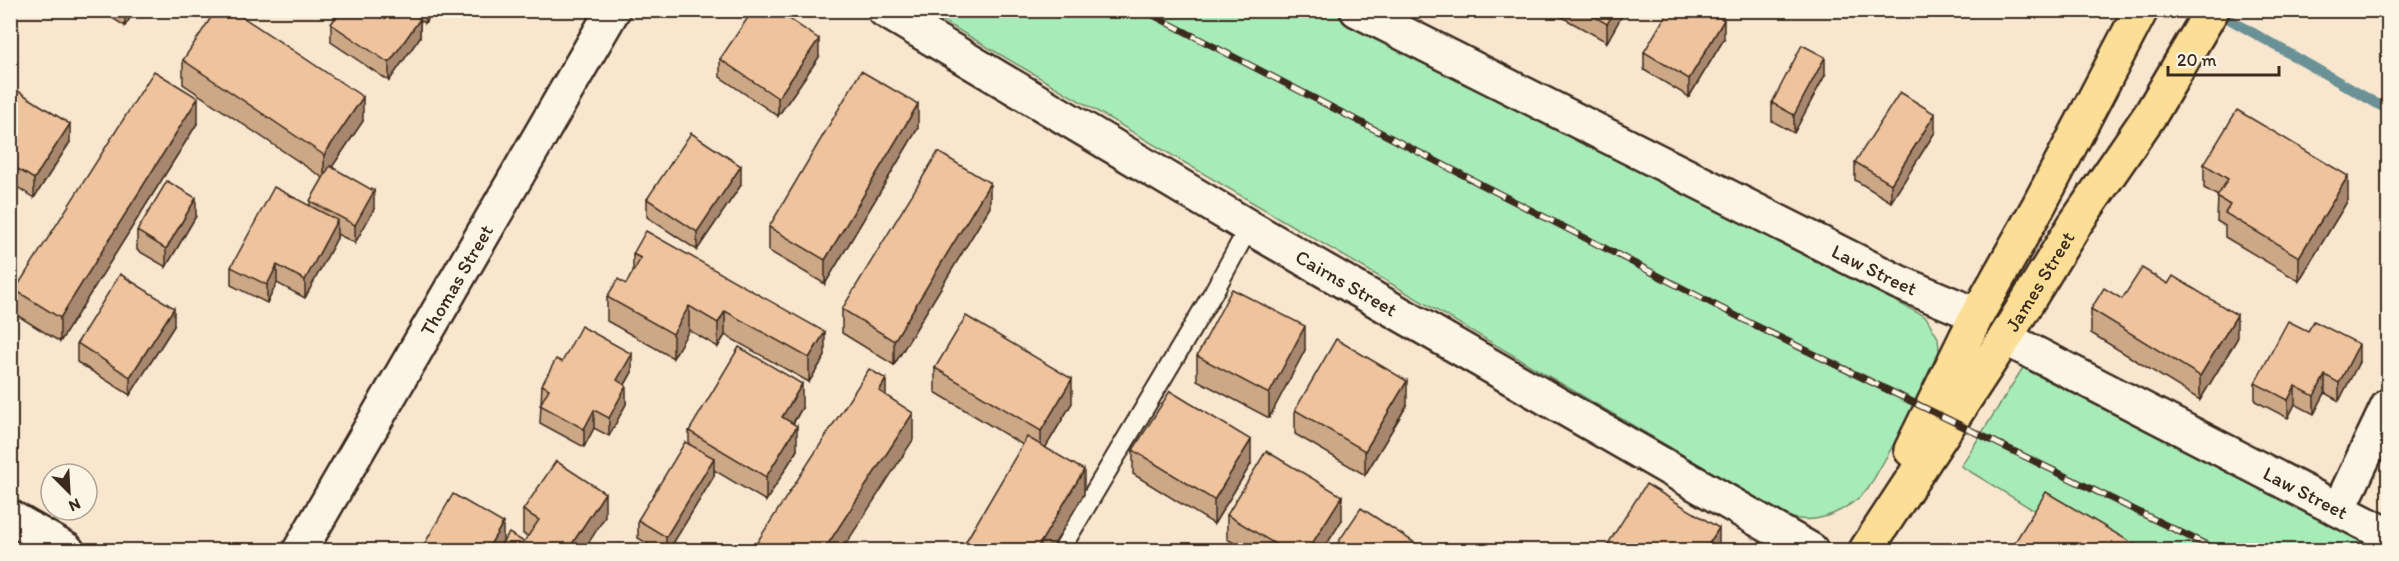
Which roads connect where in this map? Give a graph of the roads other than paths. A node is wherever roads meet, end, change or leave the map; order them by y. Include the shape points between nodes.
1 (613, 10) edge
2 (884, 10) edge
3 (1357, 10) edge
4 (2212, 10) edge
5 (2136, 18) edge
6 (1249, 227) junction
7 (1977, 315) junction
8 (2005, 338) junction
9 (2388, 406) edge
10 (2339, 509) junction
11 (10, 517) edge
12 (2388, 534) edge
13 (67, 550) edge
14 (300, 550) edge
15 (1060, 550) edge
16 (1811, 550) edge
17 (1864, 550) edge

1 - 14 street, Thomas Street
2 - 6 street, Cairns Street
3 - 7 street, Law Street via 1898,282
4 - 8 main road, James Street via 2152,112 2075,224
5 - 7 main road, James Street
6 - 15 lane
6 - 16 street, Cairns Street
7 - 8 main road, Law Street
7 - 17 main road, James Street
8 - 10 street, Law Street
8 - 17 main road, James Street
9 - 10 street
10 - 12 street, Law Street
11 - 13 street

